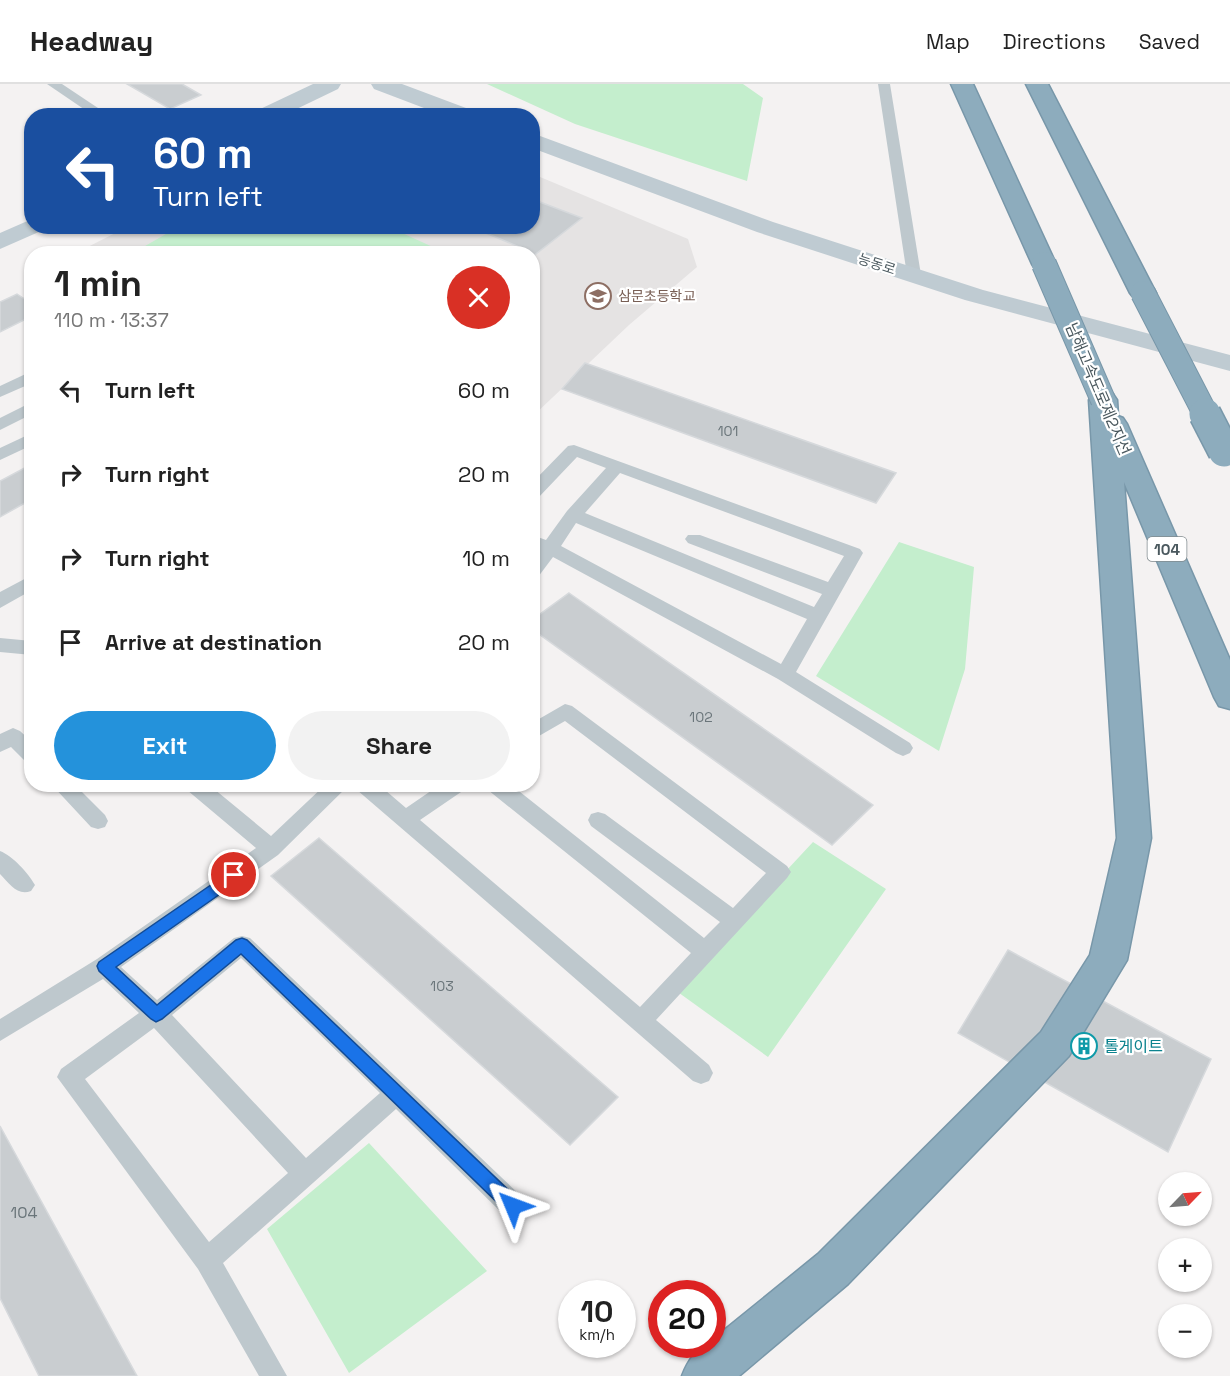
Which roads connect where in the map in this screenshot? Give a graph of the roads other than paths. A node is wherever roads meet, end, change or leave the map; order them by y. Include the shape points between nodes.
1 (53, 84) edge
2 (330, 84) edge
3 (382, 84) edge
4 (884, 84) edge
5 (962, 84) edge
6 (1037, 84) edge
7 (91, 108) edge
8 (280, 108) edge
9 (445, 108) edge
10 (540, 143) edge
11 (24, 230) edge
12 (0, 242) edge
13 (914, 275) junction
14 (1230, 363) edge
15 (24, 380) edge
16 (0, 392) edge
17 (1103, 400) junction
18 (24, 412) edge
19 (0, 425) edge
20 (24, 442) edge
21 (0, 454) edge
22 (1227, 457) edge
23 (618, 465) junction
24 (540, 486) edge
25 (573, 515) junction
26 (694, 538) dead end
27 (541, 544) edge
28 (24, 586) edge
29 (831, 590) junction
30 (0, 601) edge
31 (816, 615) junction
32 (0, 645) edge
33 (24, 647) edge
34 (785, 674) junction
35 (1230, 697) edge
36 (540, 728) edge
37 (0, 744) edge
38 (24, 747) edge
39 (903, 748) dead end
40 (69, 792) edge
41 (203, 792) edge
42 (332, 792) edge
43 (373, 792) edge
44 (445, 792) edge
45 (505, 792) edge
46 (405, 820) junction
47 (598, 820) dead end
48 (98, 821) dead end
49 (271, 849) junction
50 (0, 860) edge
51 (24, 885) dead end
52 (735, 921) junction
53 (705, 952) junction
54 (105, 966) junction
55 (156, 1014) junction
56 (640, 1022) junction
57 (0, 1031) edge
58 (701, 1073) dead end
59 (396, 1094) junction
60 (304, 1174) junction
61 (513, 1206) dead end
62 (207, 1260) junction
63 (274, 1376) edge
64 (704, 1376) edge

1 - 7 lane
2 - 8 street
3 - 9 street
4 - 13 lane
5 - 17 highway, 남해고속도로제2지선 / 104, bridge
6 - 22 highway, bridge
10 - 13 street, 능동로 via 765,227
11 - 12 street
13 - 14 street, 능동로 via 974,295
15 - 16 lane
17 - 35 highway, 남해고속도로제2지선 / 104
17 - 64 highway via 1134,838 1108,960 1055,1044 833,1269
18 - 19 lane
20 - 21 lane
23 - 24 lane via 574,450
23 - 25 lane
23 - 29 lane via 854,553
25 - 27 lane
25 - 31 lane
26 - 29 lane
27 - 34 lane
28 - 30 lane
29 - 31 lane
31 - 34 lane
32 - 33 lane
34 - 39 lane
36 - 52 lane via 565,711 780,872
37 - 38 lane via 13,736
40 - 48 lane
41 - 49 lane
42 - 49 lane
43 - 46 lane
44 - 46 lane
45 - 53 lane
46 - 56 lane
47 - 52 lane
49 - 54 lane
50 - 51 lane
52 - 53 lane
53 - 56 lane
54 - 55 lane
54 - 57 lane
55 - 59 lane via 242,945
55 - 60 lane
55 - 62 lane via 69,1077
56 - 58 lane
59 - 60 lane
59 - 61 lane
60 - 62 lane
62 - 63 lane

